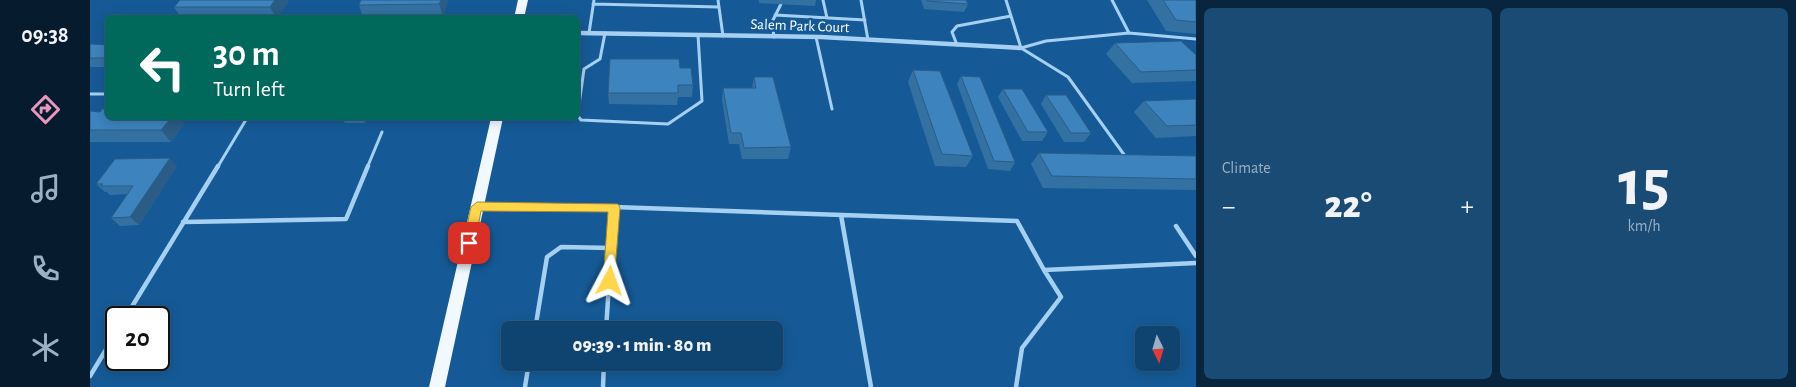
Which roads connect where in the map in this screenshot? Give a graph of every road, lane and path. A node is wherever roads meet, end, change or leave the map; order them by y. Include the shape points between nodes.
1 (523, 0) edge
2 (718, 0) edge
3 (824, 0) edge
4 (861, 0) edge
5 (1006, 0) edge
6 (1112, 0) edge
7 (593, 2) edge
8 (781, 4) dead end
9 (719, 7) junction
10 (520, 15) edge
11 (775, 15) junction
12 (1011, 16) junction
13 (827, 18) junction
14 (865, 20) junction
15 (580, 33) edge
16 (588, 33) junction
17 (605, 33) junction
18 (1129, 33) junction
19 (698, 35) junction
20 (723, 36) junction
21 (774, 37) junction
22 (816, 37) junction
23 (1196, 39) edge
24 (868, 40) junction
25 (956, 45) junction
26 (1021, 48) junction
27 (90, 94) edge
28 (105, 94) edge
29 (580, 98) edge
30 (832, 109) dead end
31 (580, 119) edge
32 (246, 120) edge
33 (497, 120) edge
34 (382, 132) dead end
35 (1125, 156) edge
36 (477, 207) junction
37 (614, 208) junction
38 (841, 214) junction
39 (183, 222) junction
40 (1176, 226) dead end
41 (612, 248) junction
42 (1196, 256) edge
43 (1196, 263) edge
44 (1044, 270) junction
45 (132, 306) edge
46 (536, 321) edge
47 (607, 321) edge
48 (105, 351) edge
49 (529, 371) edge
50 (604, 371) edge
51 (90, 376) edge
52 (437, 387) edge
53 (526, 387) edge
54 (603, 387) edge
55 (871, 387) edge
56 (1016, 387) edge

1 - 10 main road
2 - 9 lane
3 - 13 lane
4 - 14 lane
5 - 12 lane
6 - 18 lane
7 - 9 lane
7 - 16 lane
8 - 11 lane
9 - 20 lane
11 - 13 lane
11 - 21 lane via 772,22
12 - 25 lane via 957,26 952,32
12 - 26 lane
13 - 14 lane
14 - 24 lane
15 - 16 street, Salem Park Court
16 - 17 street, Salem Park Court
17 - 19 street, Salem Park Court
17 - 29 lane via 600,59 584,69
18 - 23 lane
18 - 26 lane via 1046,41
19 - 20 street, Salem Park Court
19 - 31 lane via 702,101 668,124
20 - 21 street, Salem Park Court
21 - 22 street, Salem Park Court
22 - 24 street, Salem Park Court
22 - 30 lane
24 - 25 street, Salem Park Court
25 - 26 street, Salem Park Court
26 - 35 lane via 1068,77
27 - 28 lane
32 - 39 lane
33 - 36 main road
34 - 39 lane via 346,219
36 - 37 lane
36 - 52 main road
37 - 38 lane
37 - 41 lane
38 - 44 lane via 1017,221
38 - 55 lane
39 - 45 lane
40 - 42 lane
41 - 46 lane via 561,247 546,257
41 - 47 lane
43 - 44 lane
44 - 56 lane via 1061,297 1022,348
48 - 51 lane
49 - 53 lane
50 - 54 lane

